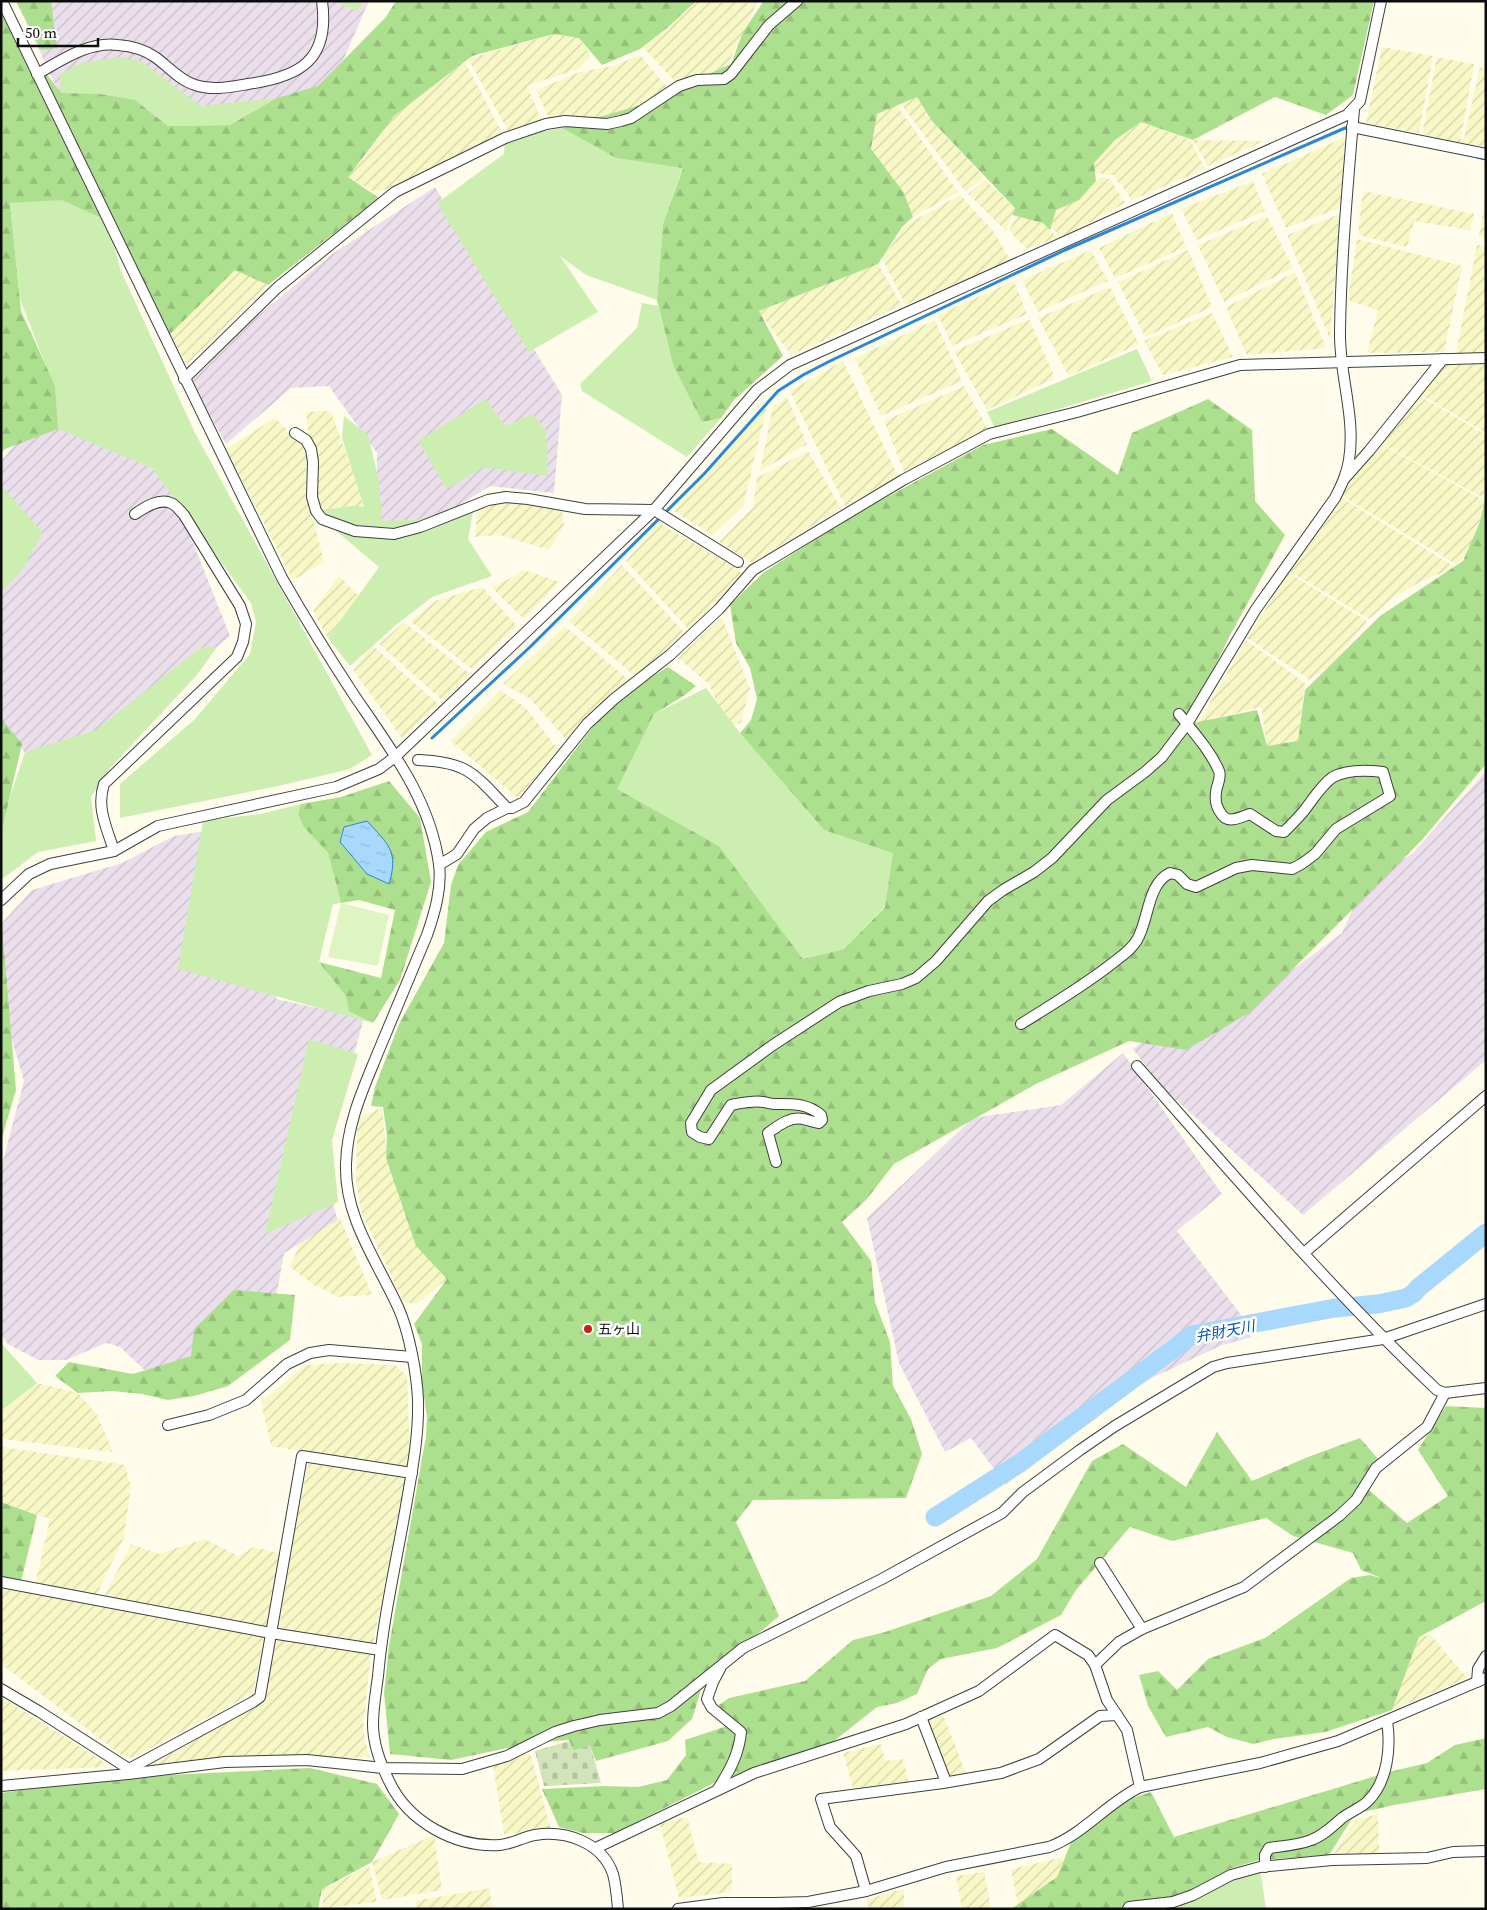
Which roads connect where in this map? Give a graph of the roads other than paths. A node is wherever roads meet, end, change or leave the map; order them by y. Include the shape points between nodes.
1 (2, 1) edge
2 (322, 1) edge
3 (797, 1) edge
4 (1381, 1) edge
5 (37, 74) junction
6 (1354, 109) junction
7 (1352, 127) junction
8 (1486, 154) edge
9 (1443, 358) junction
10 (1486, 358) edge
11 (1341, 361) junction
12 (184, 379) junction
13 (295, 433) dead end
14 (1344, 478) junction
15 (654, 510) junction
16 (135, 514) dead end
17 (738, 562) dead end
18 (1179, 714) dead end
19 (1186, 724) junction
20 (395, 757) junction
21 (418, 760) dead end
22 (507, 808) junction
23 (114, 851) junction
24 (439, 865) junction
25 (1, 900) edge
26 (1021, 1024) dead end
27 (1138, 1066) dead end
28 (1486, 1096) edge
29 (776, 1162) dead end
30 (1304, 1254) junction
31 (1486, 1304) edge
32 (1383, 1339) junction
33 (412, 1357) junction
34 (1486, 1388) edge
35 (1445, 1394) junction
36 (168, 1425) dead end
37 (412, 1473) junction
38 (1100, 1563) dead end
39 (1, 1582) edge
40 (1142, 1629) junction
41 (271, 1633) junction
42 (380, 1650) junction
43 (1486, 1656) edge
44 (724, 1664) junction
45 (1095, 1665) junction
46 (1482, 1680) edge
47 (1, 1689) edge
48 (1116, 1715) junction
49 (921, 1717) junction
50 (1386, 1721) junction
51 (383, 1768) junction
52 (129, 1771) junction
53 (946, 1782) junction
54 (1, 1786) edge
55 (1140, 1787) junction
56 (717, 1790) junction
57 (596, 1848) junction
58 (1486, 1851) edge
59 (1265, 1867) junction
60 (866, 1891) junction
61 (756, 1906) edge
62 (618, 1909) edge
63 (678, 1909) edge
64 (1128, 1909) edge

1 - 5 street
2 - 5 street via 324,21 319,44 312,56 297,71 273,80 217,89 200,86 183,79 153,56 118,44 79,51
3 - 12 street via 769,25 724,79 697,80 679,86 631,118 621,121 607,124 565,121 504,138 395,192 277,288
4 - 6 street via 1360,101
5 - 12 street
6 - 7 street
6 - 15 street via 1341,118 790,366 757,390
7 - 8 street
7 - 11 street via 1342,277
9 - 10 street
9 - 11 street
9 - 14 street
11 - 14 street via 1351,436
11 - 22 street via 1240,365 989,434 908,477 753,570 719,609 670,655 587,724 524,802
12 - 20 street via 282,578 314,635
13 - 15 street via 306,440 311,449 312,497 316,511 322,519 355,531 394,534 488,500 506,497 585,509
14 - 19 street via 1335,498 1256,609
15 - 17 street
15 - 20 street
16 - 23 street via 162,502 171,503 184,514 240,606 246,624 236,657 104,784 100,806
18 - 19 street
19 - 26 street via 1212,756 1220,774 1216,806 1227,820 1250,814 1276,831 1284,832 1328,781 1350,772 1383,772 1390,796 1336,829 1315,854 1292,869 1252,864 1196,887 1178,875 1170,873 1162,877 1137,940 1125,954 1092,980
19 - 29 street via 1162,757 1107,800 1052,858 988,902 936,961 916,978 839,1002 712,1090 691,1122 692,1132 708,1139 732,1105 745,1102 800,1104 821,1115 819,1123 794,1118 768,1133
20 - 23 street via 379,769 336,786 158,826
20 - 24 street via 414,785 425,810
21 - 22 street via 463,769
22 - 24 street via 487,818 474,829 457,854
23 - 25 street via 50,864 29,874
24 - 33 street via 436,909 354,1112 346,1164 351,1207 399,1310
27 - 30 street
28 - 30 street
30 - 32 street
31 - 32 street
32 - 35 street
32 - 44 street via 1214,1367 1108,1431 1023,1492 1002,1513 882,1579 743,1648
33 - 36 street via 329,1350 310,1353 287,1364 246,1400 209,1415
33 - 37 street via 418,1399
34 - 35 street
35 - 40 street via 1427,1427 1376,1468 1356,1500 1339,1516 1244,1588
37 - 41 street via 302,1456
37 - 42 street
38 - 40 street
39 - 41 street
40 - 45 street via 1119,1642
41 - 42 street
41 - 52 street via 260,1697
42 - 51 street via 373,1724 376,1750
43 - 46 street via 1478,1668
44 - 51 street via 658,1713 574,1726 507,1756 462,1769
44 - 56 street via 707,1700 741,1732 740,1746 732,1767
45 - 48 street
45 - 49 street via 1088,1655 1056,1634 979,1691
46 - 50 street
47 - 52 street
48 - 53 street via 1100,1716 1039,1759 1001,1773
48 - 55 street via 1126,1730
49 - 53 street
49 - 56 street via 754,1773
50 - 55 street via 1338,1741 1277,1759
50 - 59 street via 1388,1753 1382,1777 1368,1802 1311,1841 1269,1848
51 - 52 street via 307,1760 225,1762
51 - 57 street via 393,1789 416,1817 458,1840 480,1845 504,1845 534,1835 557,1834
52 - 54 street
53 - 60 street via 821,1799 830,1827 856,1856
55 - 60 street via 1063,1842 946,1866
56 - 57 street
57 - 62 street via 613,1873
58 - 59 street via 1453,1852 1427,1858 1332,1860
59 - 64 street via 1231,1875 1173,1902
60 - 61 street via 808,1902
61 - 63 street via 723,1903

